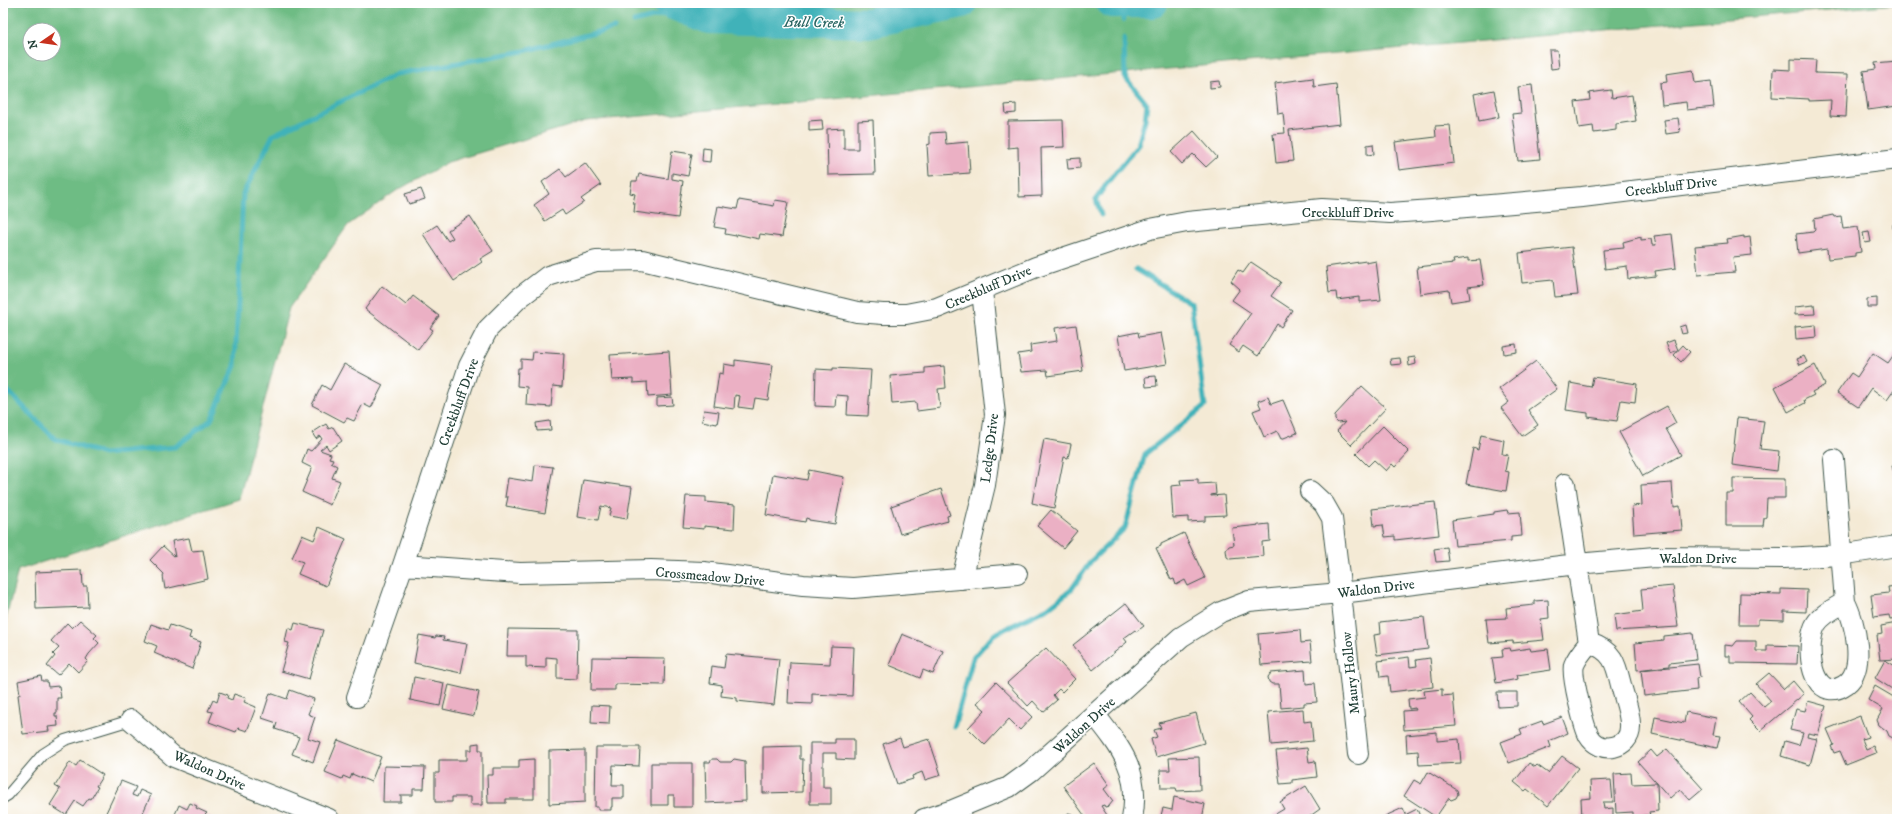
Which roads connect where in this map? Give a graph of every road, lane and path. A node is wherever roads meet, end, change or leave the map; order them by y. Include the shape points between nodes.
1 (1897, 159) edge
2 (982, 291) junction
3 (1834, 460) dead end
4 (1565, 484) dead end
5 (1310, 491) dead end
6 (1897, 546) edge
7 (1840, 555) junction
8 (1577, 564) junction
9 (403, 565) junction
10 (1017, 574) dead end
11 (962, 579) junction
12 (1341, 592) junction
13 (1845, 602) dead end
14 (1590, 643) junction
15 (357, 697) dead end
16 (1095, 715) junction
17 (131, 720) joint
18 (1358, 754) dead end
19 (3, 798) edge
20 (329, 819) edge
21 (924, 819) edge
22 (1132, 819) edge

1 - 2 street, Creekbluff Drive via 1582,197 1390,213 1322,209 1186,222 1150,229 1036,267
2 - 9 street, Creekbluff Drive via 938,308 906,314 883,314 856,312 642,260 596,261 548,276 519,298 488,329 469,366
2 - 11 street, Ledge Drive via 995,415 985,485
3 - 7 street
4 - 8 street
5 - 12 street, Maury Hollow via 1324,504 1332,518
6 - 7 street, Waldon Drive
7 - 8 street, Waldon Drive via 1784,558 1655,557
7 - 13 street
8 - 12 street, Waldon Drive
8 - 14 street
9 - 11 street, Crossmeadow Drive via 520,573 651,570 697,572 803,585 853,588
9 - 15 street, Creekbluff Drive
10 - 11 street, Crossmeadow Drive
12 - 16 street, Waldon Drive via 1249,601 1221,612 1181,637
12 - 18 street, Maury Hollow
14 - 14 street via 1574,666 1574,682 1589,736 1599,746 1609,748 1620,745 1628,738 1631,727 1616,664 1602,646
16 - 21 street, Waldon Drive via 1009,787
16 - 22 street via 1120,747 1132,775 1135,803
17 - 19 lane, Waldon Drive via 65,740 43,754
17 - 20 street, Waldon Drive via 174,757

